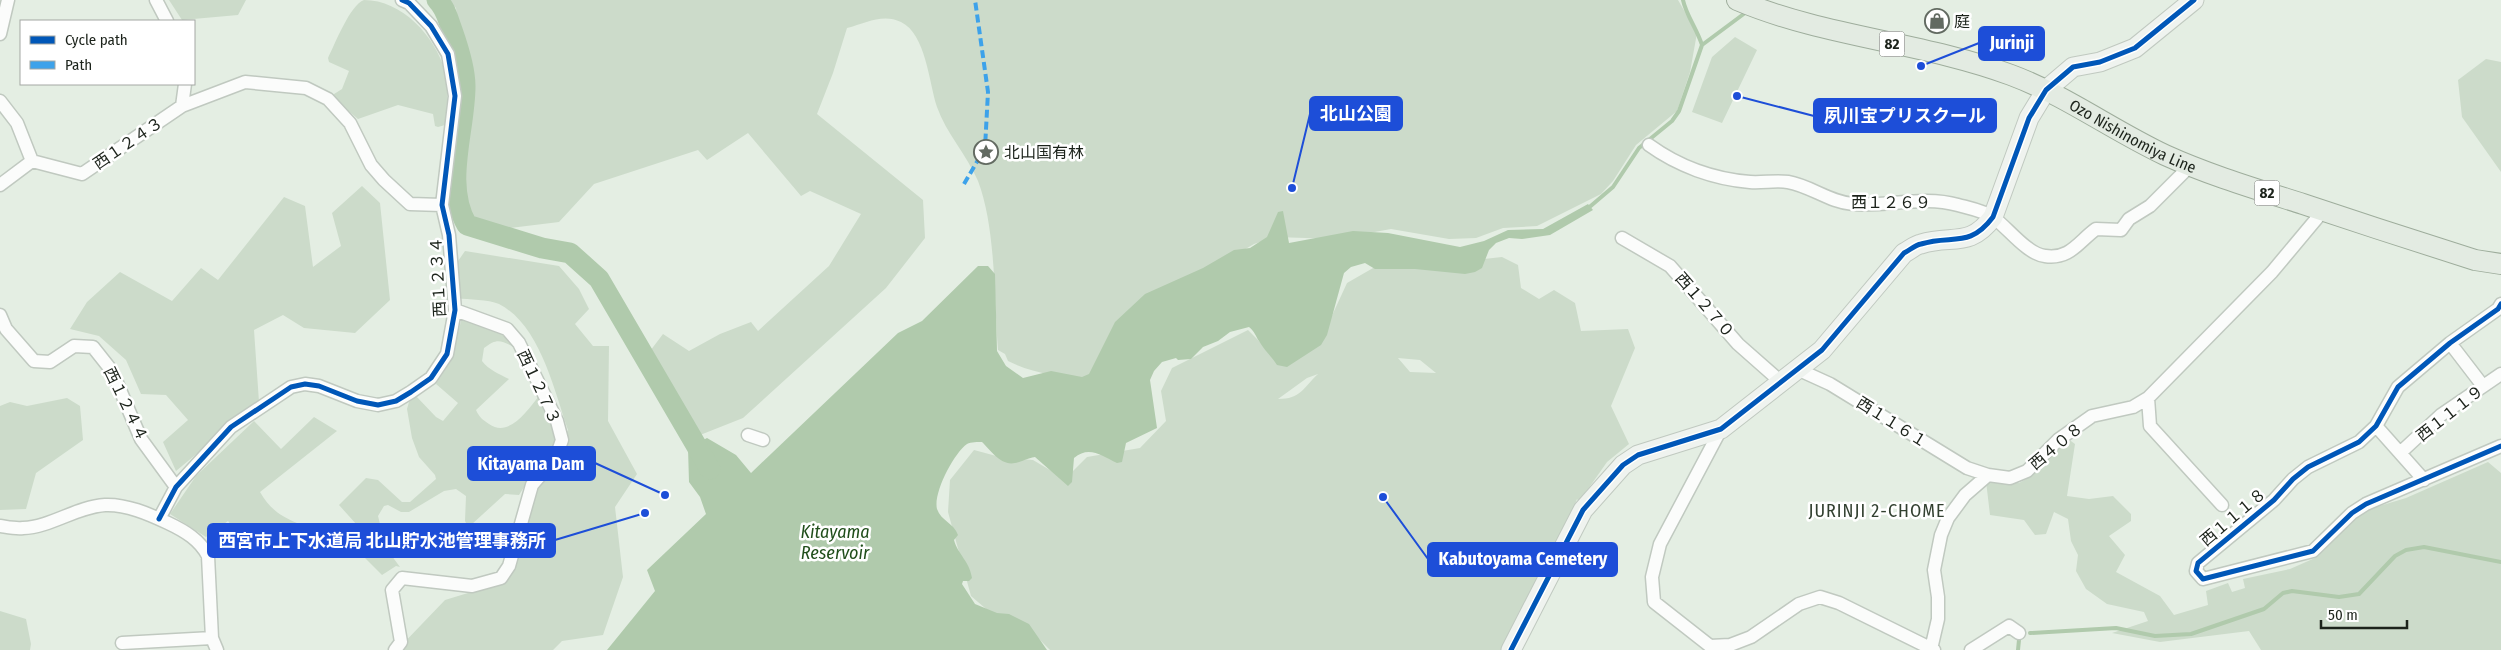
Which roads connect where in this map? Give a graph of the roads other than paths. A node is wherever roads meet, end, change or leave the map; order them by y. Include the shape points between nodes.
1 (8, 0) edge
2 (156, 0) edge
3 (402, 0) edge
4 (1737, 0) edge
5 (2194, 0) edge
6 (166, 20) edge
7 (0, 34) edge
8 (185, 85) edge
9 (2046, 90) junction
10 (0, 101) edge
11 (182, 106) junction
12 (1649, 145) dead end
13 (32, 161) junction
14 (2191, 165) junction
15 (0, 186) edge
16 (442, 205) junction
17 (2323, 211) junction
18 (1993, 217) junction
19 (1622, 238) dead end
20 (2501, 264) edge
21 (2501, 304) edge
22 (455, 310) junction
23 (0, 315) edge
24 (2450, 343) junction
25 (1797, 370) junction
26 (2501, 374) edge
27 (1781, 382) junction
28 (2482, 386) junction
29 (2148, 398) junction
30 (2376, 426) junction
31 (1721, 429) junction
32 (748, 435) dead end
33 (763, 440) dead end
34 (2501, 446) edge
35 (2400, 453) junction
36 (1988, 475) junction
37 (2424, 480) junction
38 (176, 487) junction
39 (2222, 505) dead end
40 (159, 518) junction
41 (0, 526) edge
42 (2019, 633) dead end
43 (212, 638) junction
44 (121, 641) edge
45 (217, 650) edge
46 (395, 650) edge
47 (1511, 650) edge
48 (1933, 650) edge
49 (1971, 650) edge

1 - 7 street
2 - 6 street
3 - 16 street, 西１２３４ via 431,26 448,54 456,96
4 - 9 main road, Ozo Nishinomiya Line / 82 via 1761,10 1877,42 1940,54 2010,75
5 - 9 street via 2135,48 2100,62 2073,67
8 - 11 street
9 - 14 main road, Ozo Nishinomiya Line / 82 via 2165,155
9 - 18 street via 2029,118
10 - 13 street via 17,123
11 - 13 street, 西１２４３ via 82,174
11 - 16 street, 西１２４３ via 245,82 306,88 328,99 344,117 371,165 410,204
12 - 18 street, 西１２６９ via 1669,160 1692,170 1750,182 1789,182 1834,200 1854,204 1925,200 1957,204
13 - 15 street
14 - 17 main road, Ozo Nishinomiya Line / 82
14 - 18 street via 2150,206 2129,219 2120,230 2096,229 2068,253 2044,256 2015,239
16 - 22 street, 西１２３４ via 449,235
17 - 20 main road, Ozo Nishinomiya Line / 82 via 2476,260
17 - 29 street, 西４０８ via 2272,272
18 - 25 street via 1985,228 1970,237 1919,244 1904,254 1842,329
19 - 27 street, 西１２７０ via 1670,266 1738,344
21 - 24 street, 西１１１８
22 - 38 street, 西１２３４ via 447,354 431,378 411,392 378,405 357,401 319,386 291,387 231,428
22 - 46 street, 西１２７３ via 507,329 519,343 557,421 562,440 556,457 532,485 509,566 501,578 472,586 402,578 392,590 402,642
23 - 38 street, 西１２４４ via 6,329 34,361 50,362 74,346 93,347 112,371 141,439
24 - 28 street
24 - 30 street, 西１１１８ via 2398,387
25 - 27 street
25 - 36 street, 西１１６１ via 1830,384 1967,468
26 - 28 street, 西１１１９
27 - 31 street
28 - 35 street, 西１１１９ via 2441,415
29 - 36 street, 西４０８ via 2133,408 2092,416 2058,440 2027,470 2010,478
29 - 39 street via 2150,426
30 - 35 street
30 - 37 street, 西１１１８ via 2359,442 2293,478 2274,500 2198,563 2196,571 2203,579 2313,551 2352,512
31 - 47 street via 1638,455 1623,465 1583,510
31 - 48 street via 1660,544 1652,577 1654,602 1710,646 1730,645 1751,637 1799,604 1820,597 1839,602
32 - 33 street
34 - 37 street, 西１１１８
35 - 37 street
36 - 48 street via 1965,495 1948,518 1941,535 1934,570 1938,619
38 - 40 street, 西１２３４
40 - 41 street via 106,505 24,528
40 - 43 street via 202,545 208,556
42 - 49 street via 2009,626
43 - 44 street
43 - 45 street

